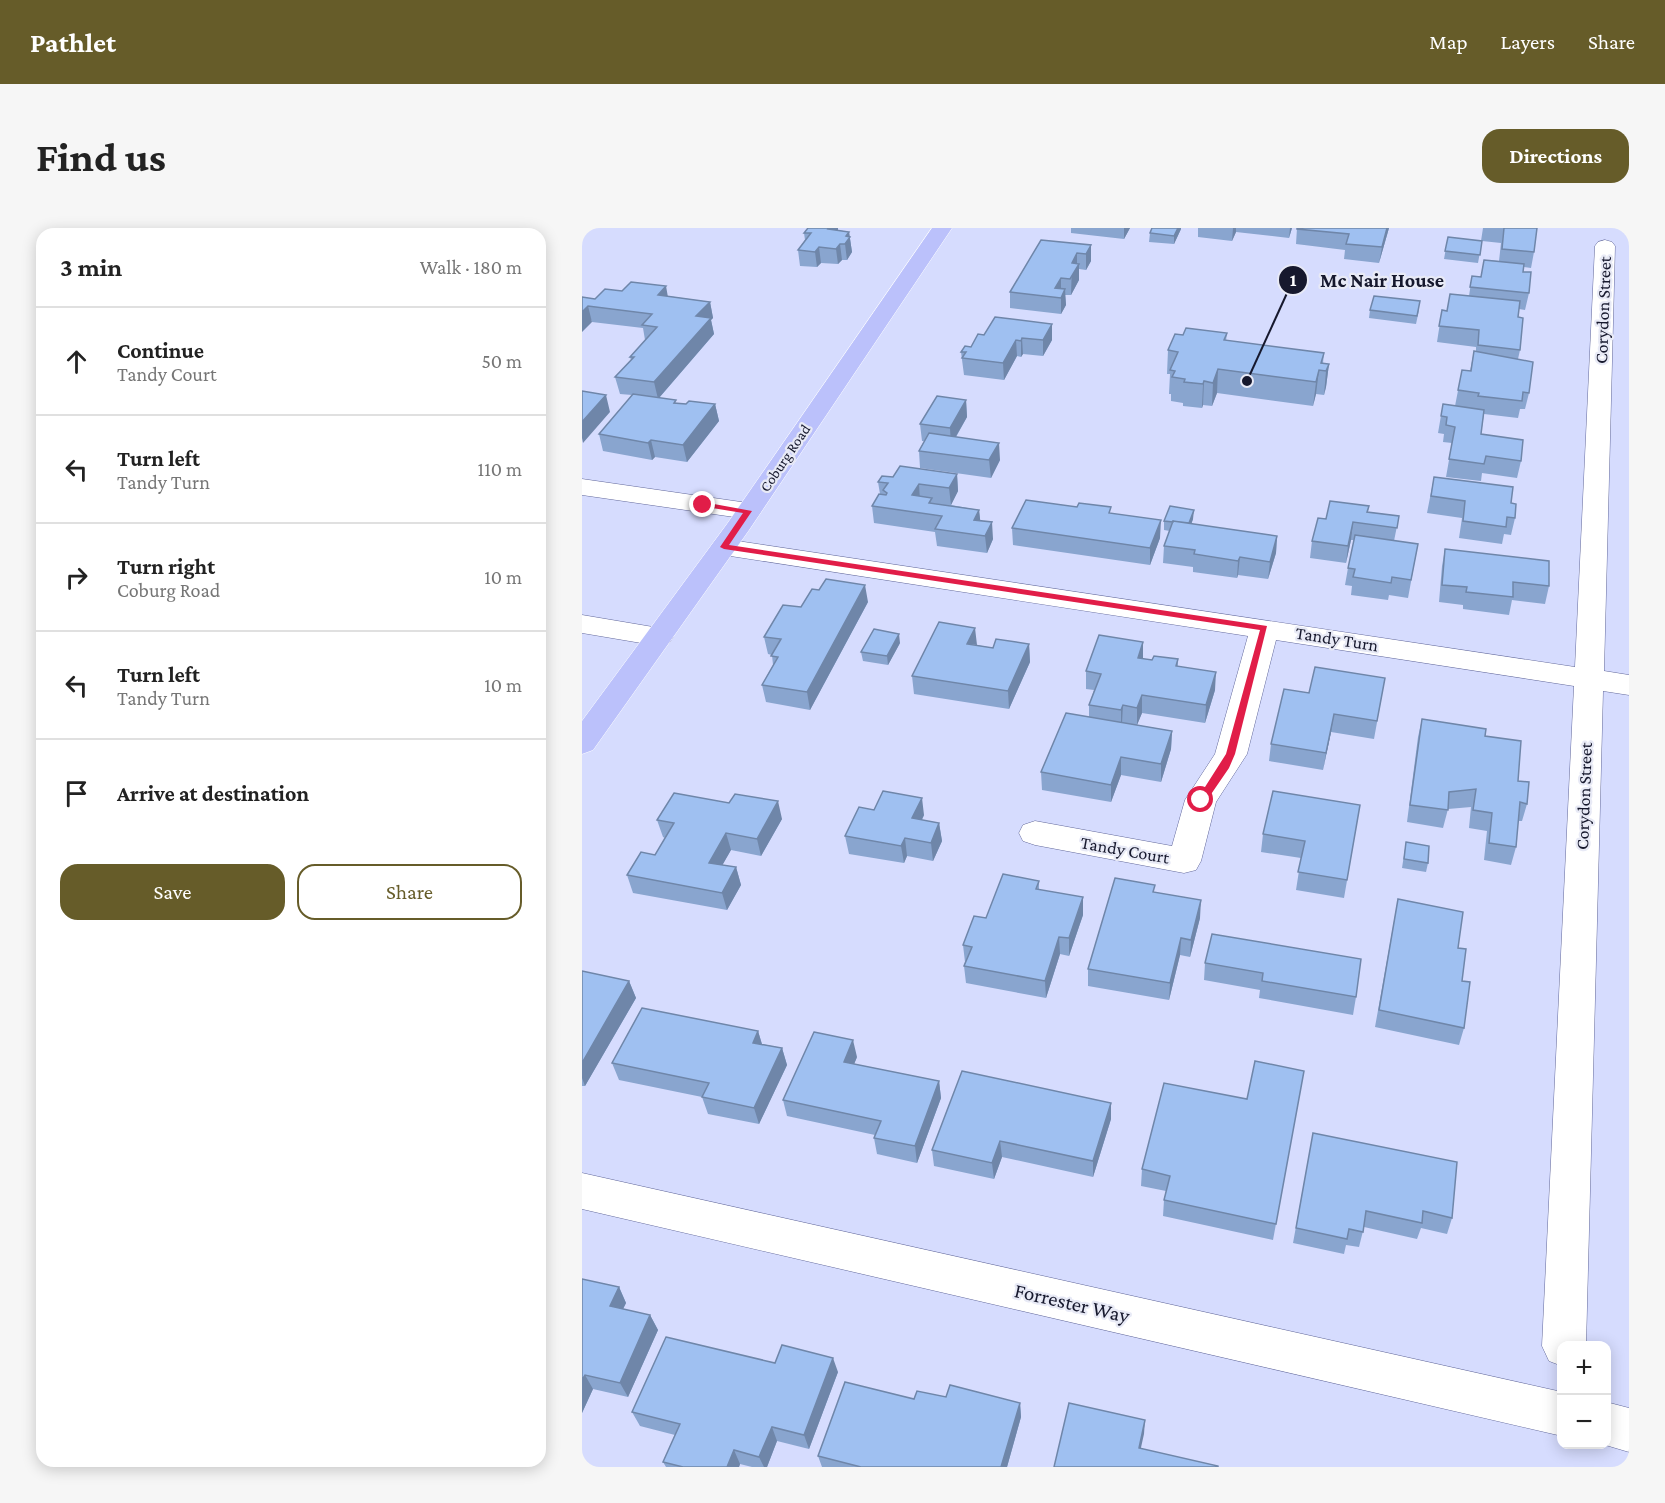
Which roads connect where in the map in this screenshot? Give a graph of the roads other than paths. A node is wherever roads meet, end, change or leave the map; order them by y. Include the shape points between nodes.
1 (942, 228) edge
2 (1605, 246) dead end
3 (582, 487) edge
4 (748, 511) junction
5 (724, 547) junction
6 (582, 624) edge
7 (1264, 628) junction
8 (659, 636) junction
9 (1588, 679) junction
10 (1629, 685) edge
11 (582, 743) edge
12 (1035, 833) dead end
13 (582, 1191) edge
14 (1564, 1341) edge
15 (1557, 1413) edge
16 (1611, 1425) edge
17 (1629, 1430) edge

1 - 4 main road, Coburg Road
2 - 9 street, Corydon Street
3 - 4 street
4 - 5 main road, Coburg Road
5 - 7 street, Tandy Turn
5 - 8 main road, Coburg Road
6 - 8 street
7 - 9 street, Tandy Turn
7 - 12 street, Tandy Court via 1231,754 1201,800 1184,861
8 - 11 main road, Coburg Road
9 - 10 street, Tandy Turn
9 - 14 street, Corydon Street
13 - 15 street, Forrester Way
16 - 17 street

